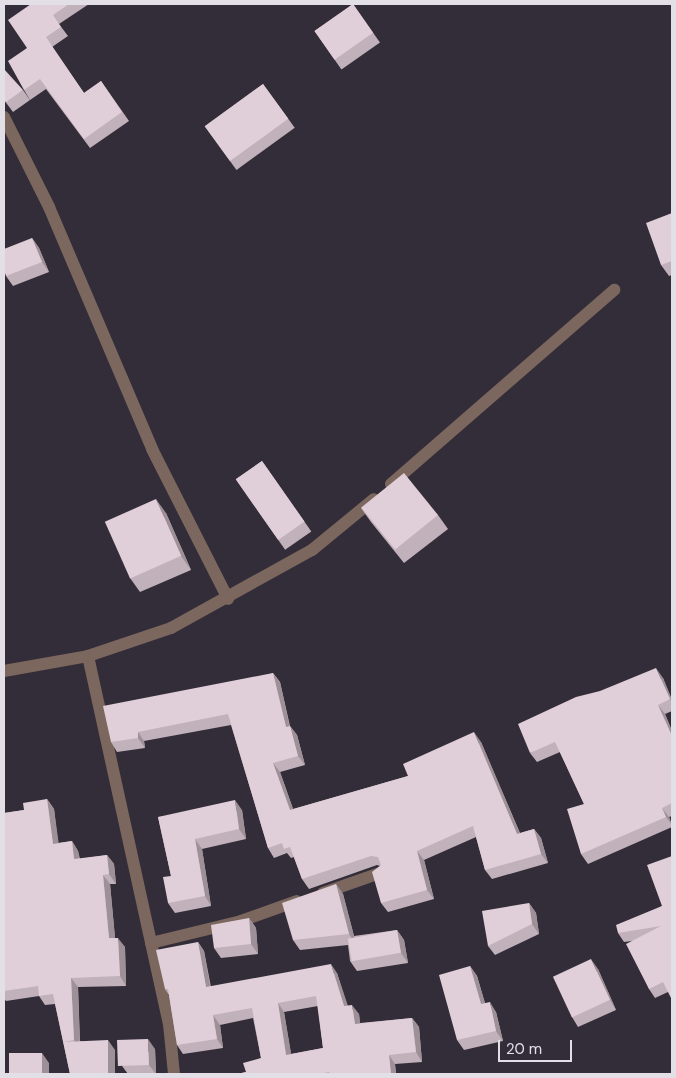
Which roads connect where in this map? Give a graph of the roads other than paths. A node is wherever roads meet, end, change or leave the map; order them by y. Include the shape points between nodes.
1 (4, 117) edge
2 (614, 290) dead end
3 (228, 599) junction
4 (88, 656) junction
5 (4, 671) edge
6 (380, 873) edge
7 (151, 943) junction
8 (174, 1074) edge

1 - 3 street via 49,207 152,449
2 - 3 street via 312,550
3 - 4 street via 171,628
4 - 5 street
4 - 7 street
6 - 7 street via 241,920
7 - 8 street via 169,1024

